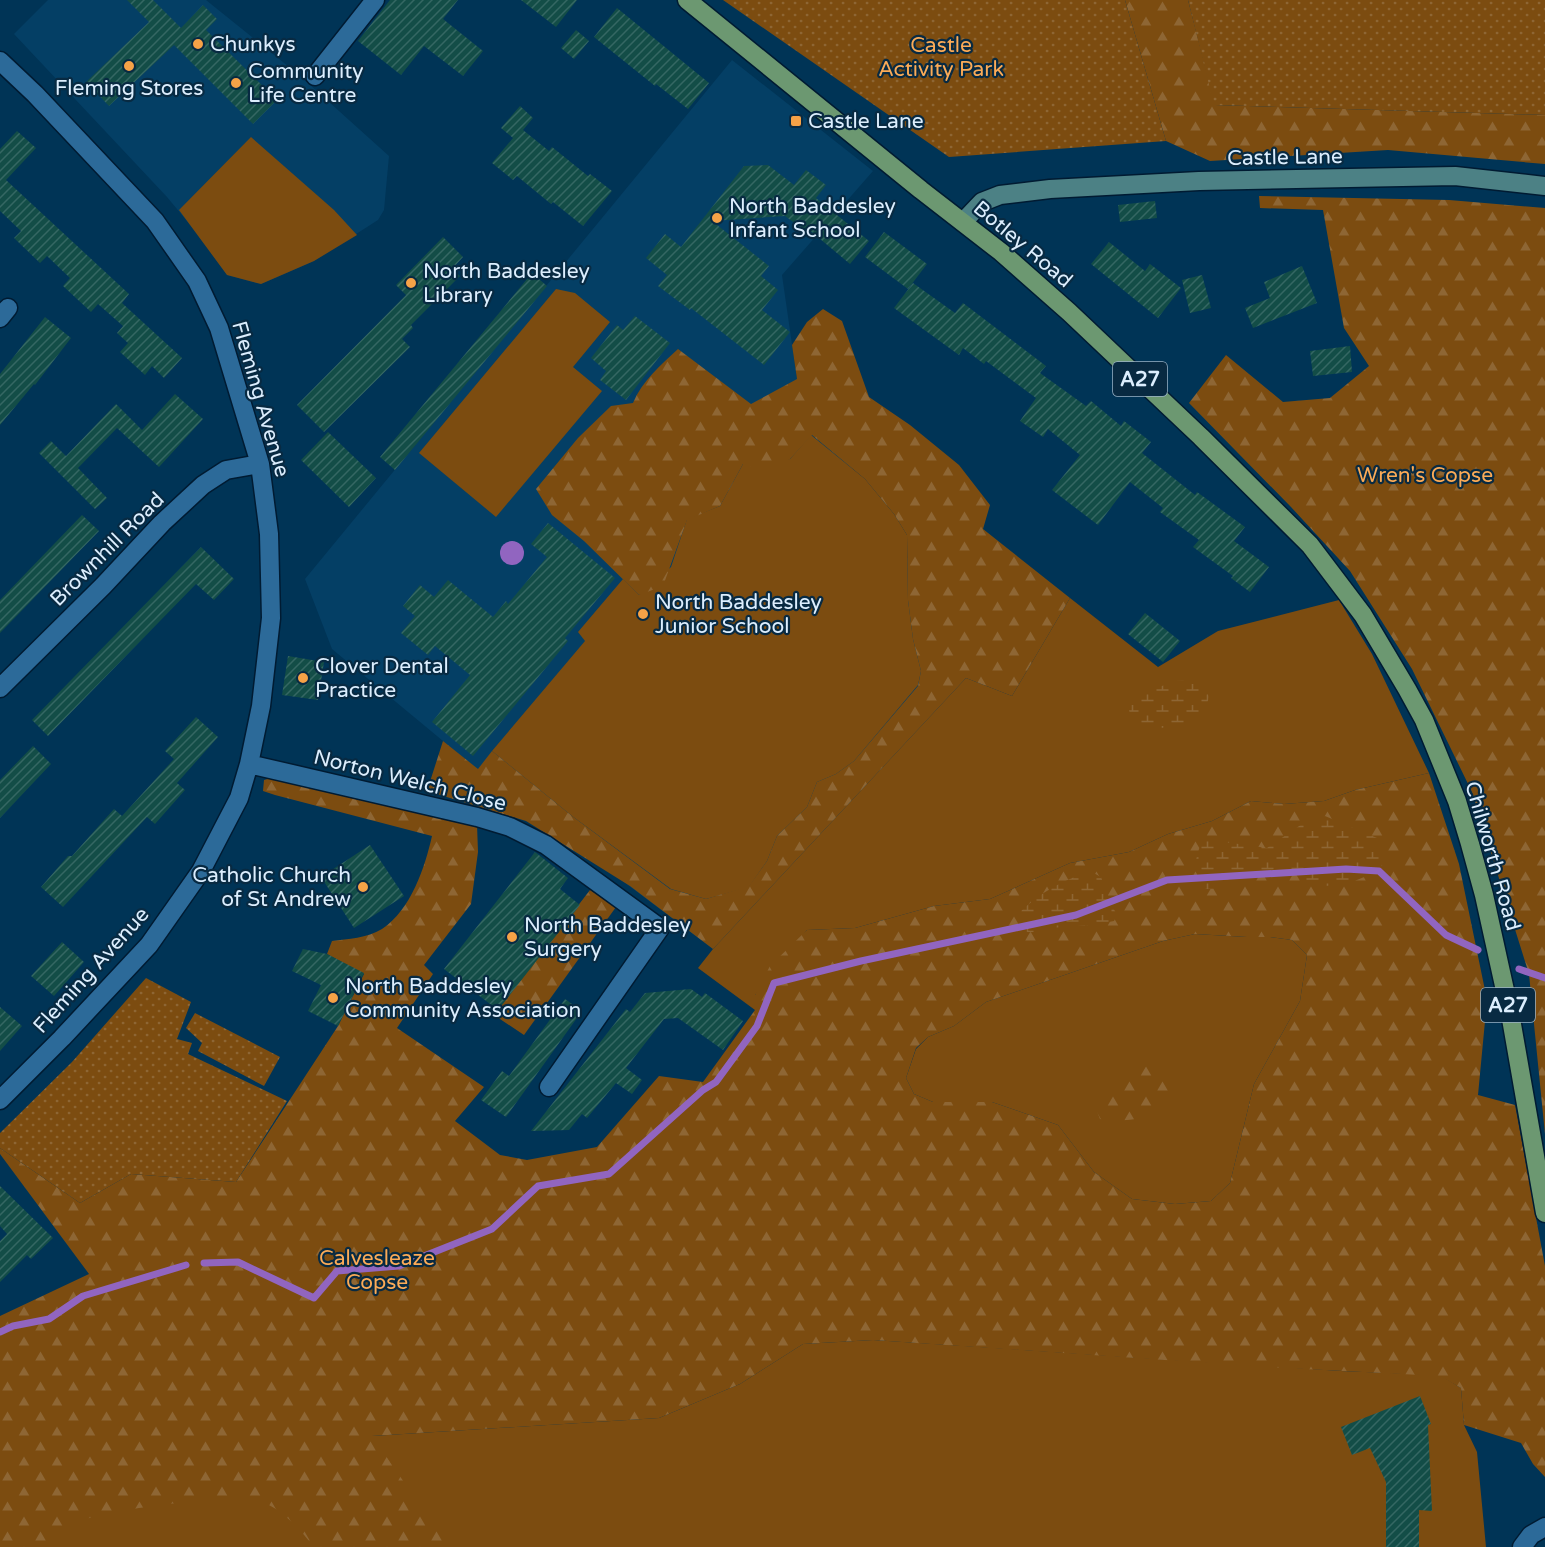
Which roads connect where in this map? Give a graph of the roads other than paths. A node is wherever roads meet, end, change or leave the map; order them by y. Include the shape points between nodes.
1 (375, 0) edge
2 (687, 0) edge
3 (0, 61) edge
4 (315, 76) dead end
5 (1545, 186) edge
6 (963, 222) junction
7 (260, 464) junction
8 (1310, 545) joint
9 (0, 688) edge
10 (249, 764) junction
11 (549, 1087) dead end
12 (0, 1100) edge
13 (1545, 1213) edge
14 (1545, 1527) edge
15 (1522, 1547) edge

1 - 4 street
2 - 6 main road, Botley Road / A27
3 - 7 street, Fleming Avenue via 155,221 197,281 219,328
5 - 6 street, Castle Lane via 1455,176 1198,181 1050,189 1000,195 982,202
6 - 8 main road, Botley Road / A27 via 1069,312
7 - 9 street, Brownhill Road via 226,470 203,485
7 - 10 street, Fleming Avenue via 269,534 271,618 261,706
8 - 13 main road, Chilworth Road / A27 via 1363,615 1407,689 1424,720 1456,801 1484,895 1508,1002
10 - 11 street, Norton Welch Close via 510,827 546,845 660,928
10 - 12 street, Fleming Avenue via 239,798 201,871 149,945
14 - 15 street via 1531,1535

